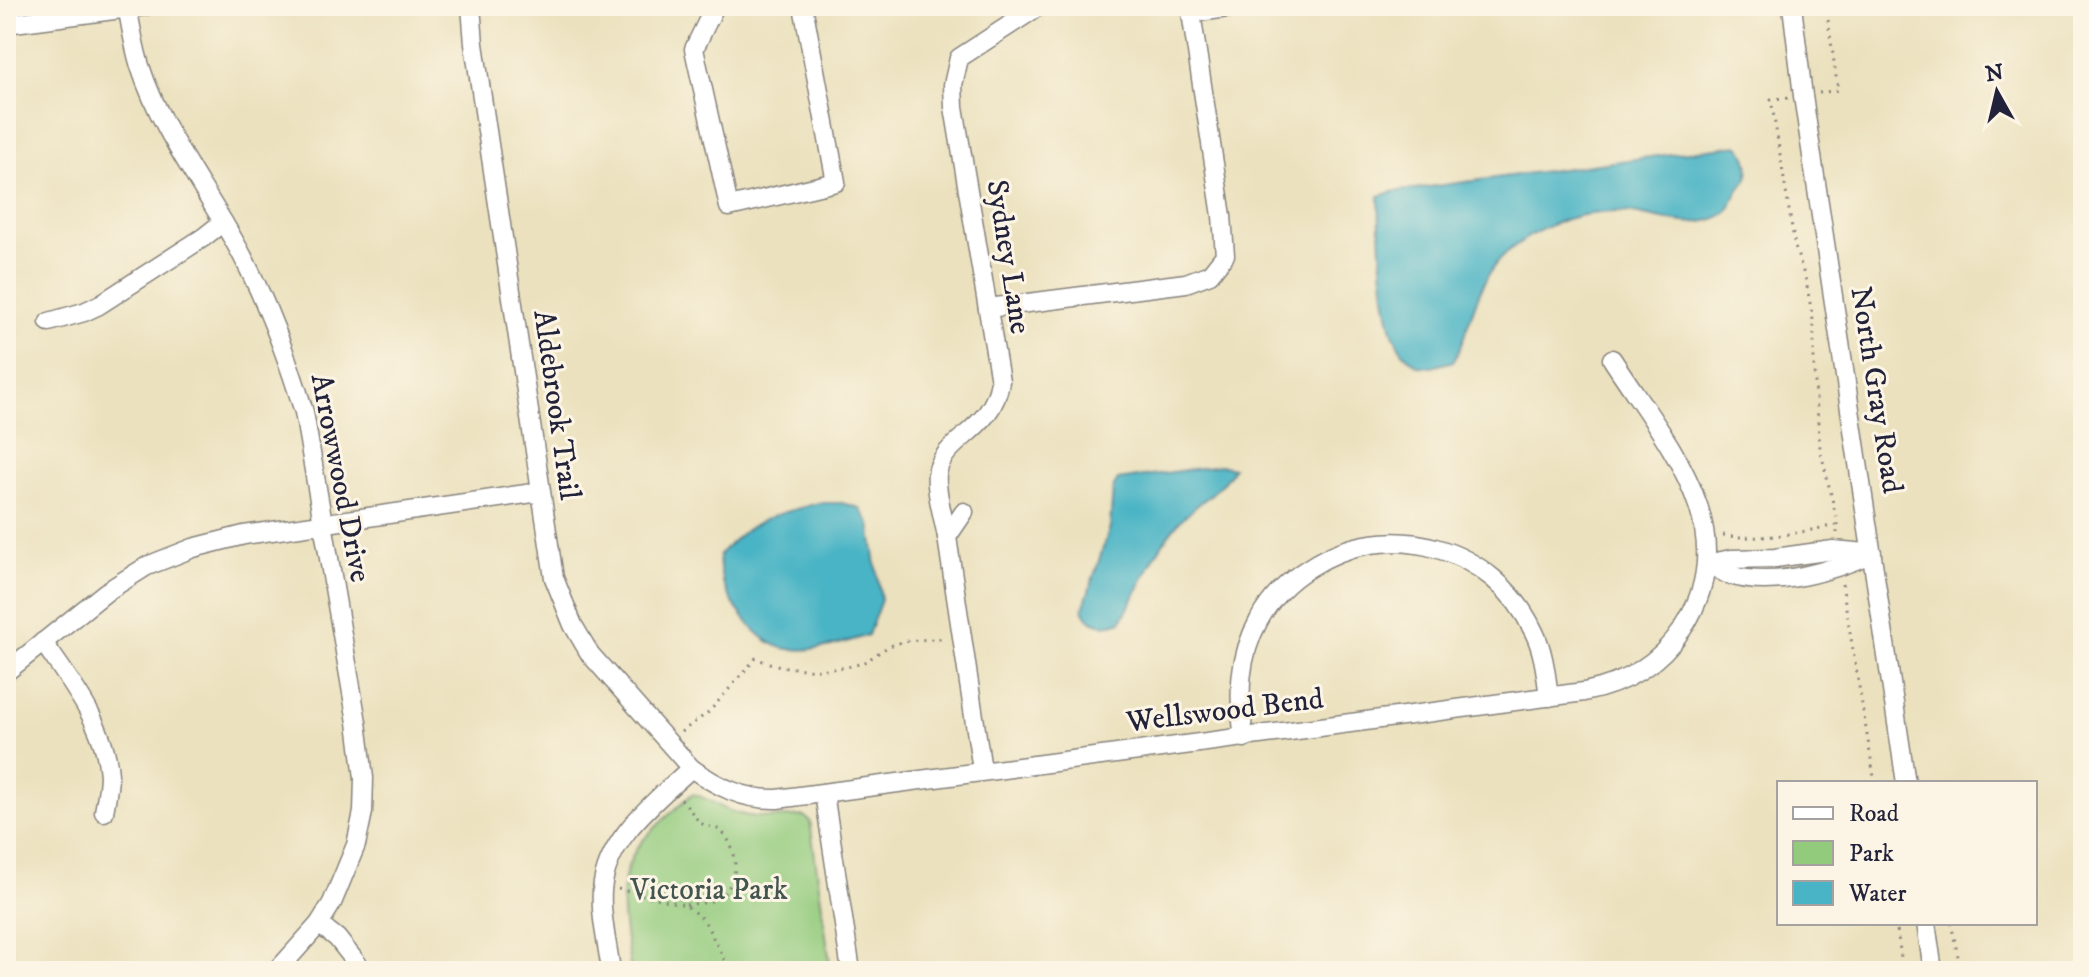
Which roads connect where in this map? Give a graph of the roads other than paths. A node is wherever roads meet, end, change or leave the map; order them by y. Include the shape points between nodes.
1 (471, 6) edge
2 (715, 6) edge
3 (803, 6) edge
4 (1037, 6) edge
5 (1242, 6) edge
6 (1792, 6) edge
7 (133, 7) edge
8 (1191, 9) edge
9 (6, 24) edge
10 (223, 222) junction
11 (988, 308) junction
12 (49, 322) dead end
13 (1612, 359) dead end
14 (540, 492) junction
15 (964, 512) dead end
16 (323, 524) junction
17 (947, 537) junction
18 (1872, 553) junction
19 (1707, 564) junction
20 (43, 642) junction
21 (6, 672) edge
22 (1549, 697) junction
23 (1244, 738) junction
24 (691, 768) junction
25 (982, 770) junction
26 (1906, 781) edge
27 (824, 793) junction
28 (104, 812) dead end
29 (319, 924) junction
30 (1926, 925) edge
31 (277, 971) edge
32 (363, 971) edge
33 (611, 971) edge
34 (851, 971) edge
35 (1933, 971) edge

1 - 14 street, Aldebrook Trail
2 - 3 street via 694,49 729,207 836,182
4 - 11 street, Sydney Lane via 959,58 954,70 954,107
5 - 8 street
6 - 18 street, North Gray Road
7 - 9 street
7 - 10 street, Arrowwood Drive via 140,65 159,110
8 - 11 street via 1225,255 1210,274 1186,283
10 - 12 street via 99,305
10 - 16 street, Arrowwood Drive via 275,324 294,379
11 - 17 street, Sydney Lane via 998,398 988,415 948,451 937,474
13 - 19 street via 1693,491 1703,519
14 - 16 street
14 - 24 street, Aldebrook Trail via 554,578 573,625 590,654
15 - 17 street
16 - 20 street via 226,539 170,556 106,592
16 - 29 street, Arrowwood Drive via 364,778 356,845
17 - 25 street, Sydney Lane
18 - 19 street
18 - 26 street, North Gray Road
19 - 22 street, Wellswood Bend via 1692,612 1656,660 1613,685
20 - 21 street
20 - 28 street via 83,702 102,743 109,779
22 - 23 street, Wellswood Bend
22 - 23 street via 1535,633 1498,582 1445,550 1377,542 1325,557 1299,574 1266,608 1242,670
23 - 25 street, Wellswood Bend
24 - 27 street, Wellswood Bend via 748,798
24 - 33 street via 636,821 610,859 601,894
25 - 27 street, Wellswood Bend
27 - 34 street
29 - 31 street, Arrowwood Drive
29 - 32 street
30 - 35 street

